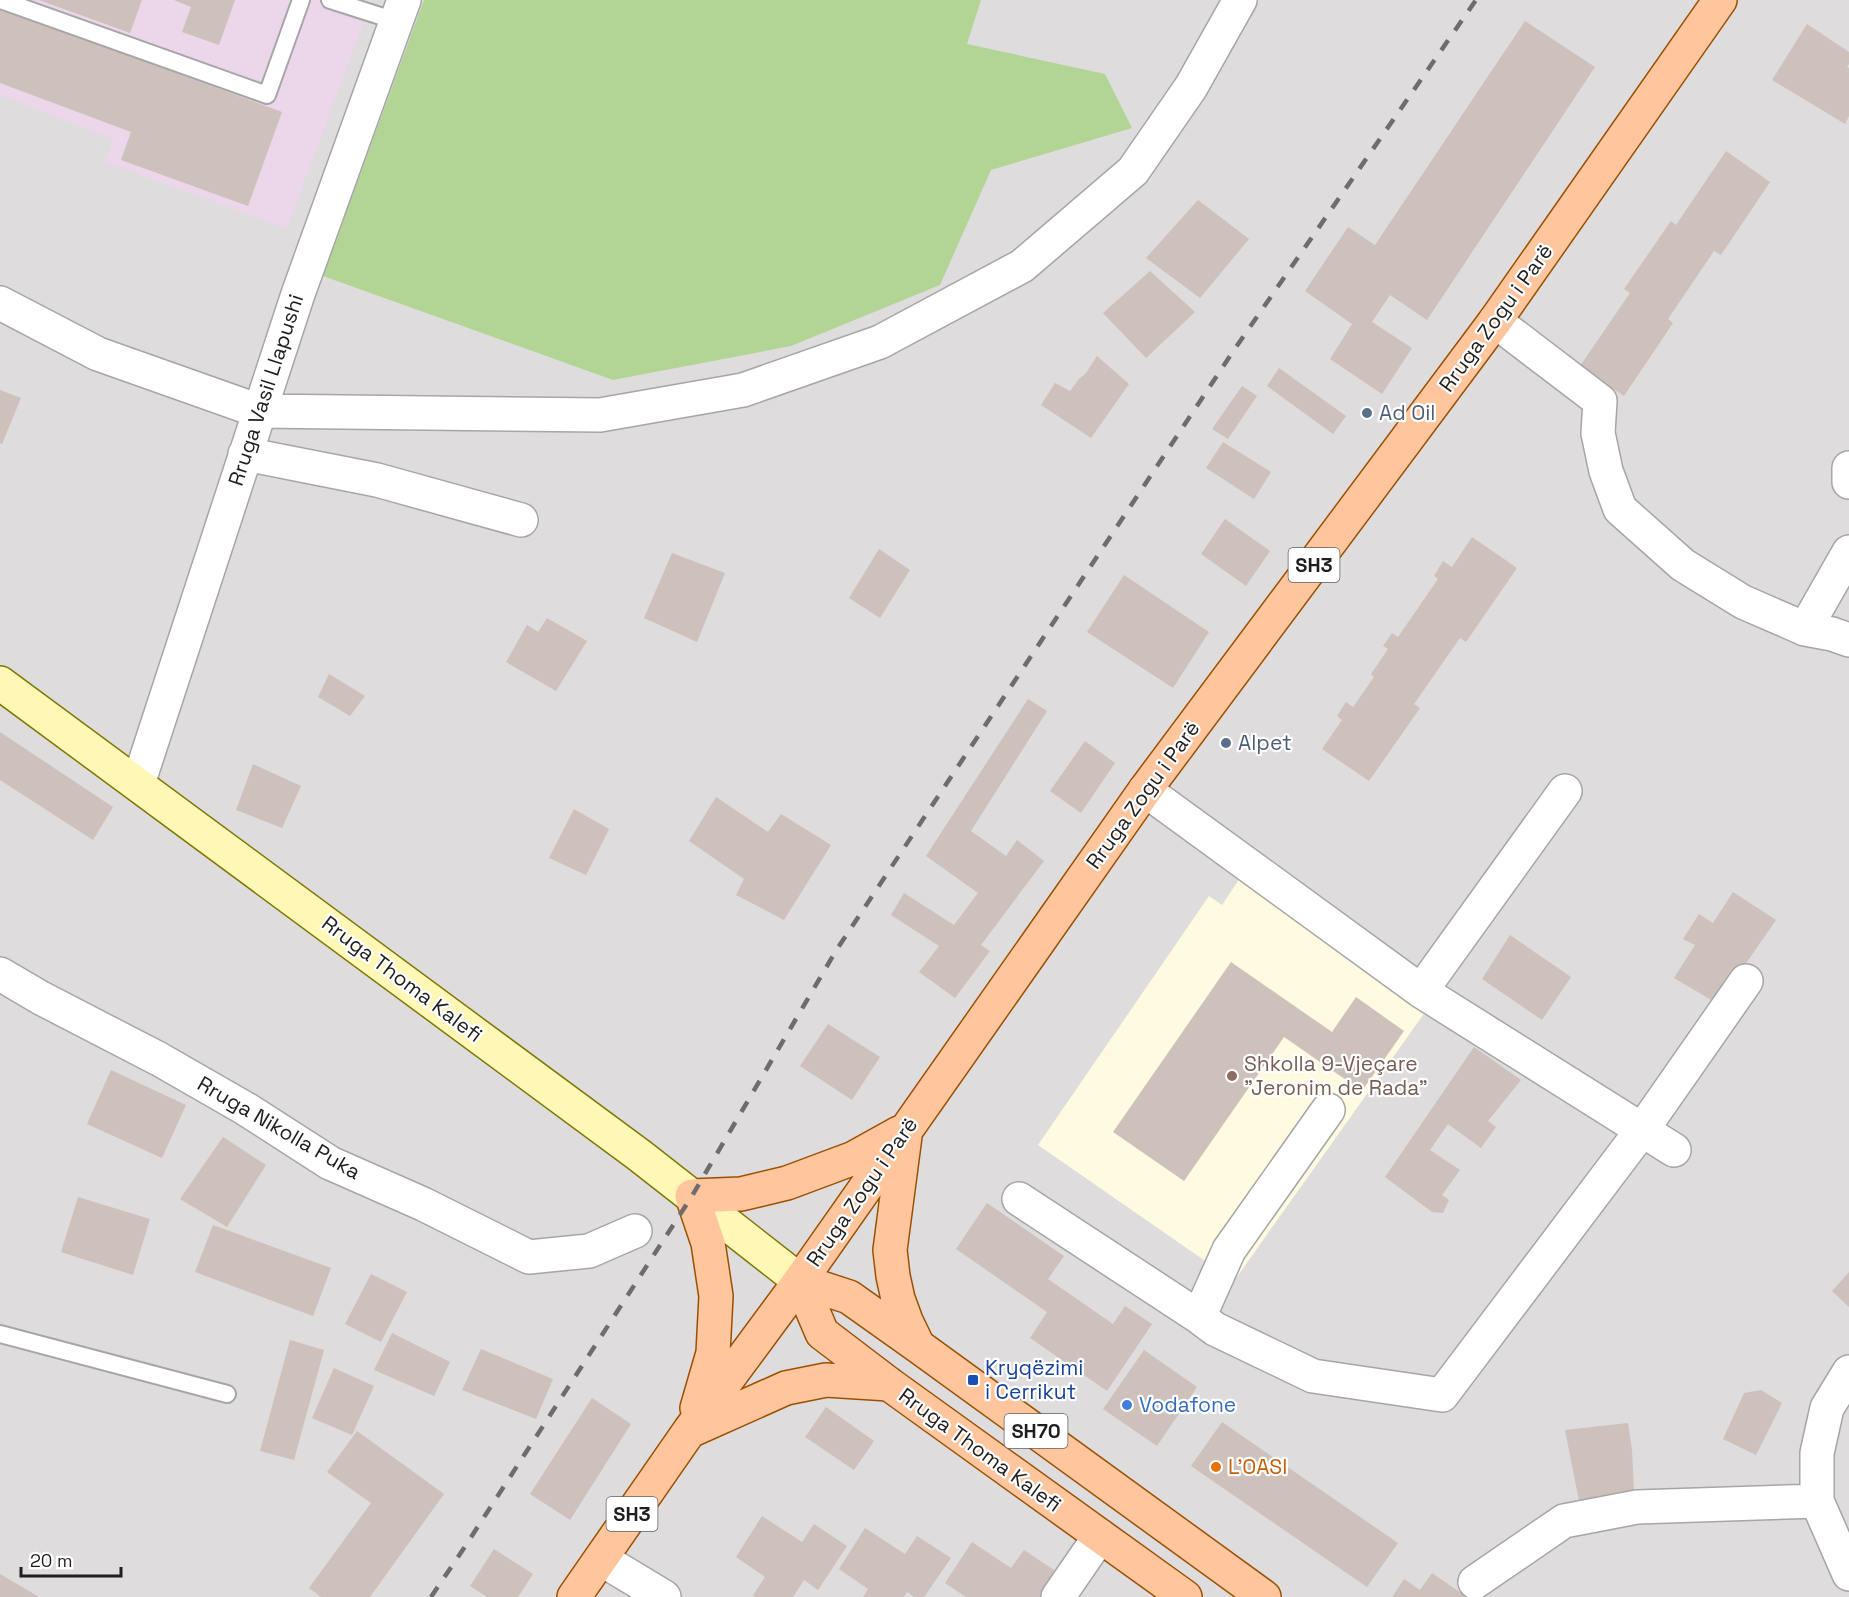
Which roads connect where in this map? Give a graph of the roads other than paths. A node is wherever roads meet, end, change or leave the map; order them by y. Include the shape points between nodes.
1 (1, 0) edge
2 (301, 0) edge
3 (330, 0) edge
4 (1240, 0) edge
5 (1720, 0) edge
6 (400, 11) edge
7 (0, 303) edge
8 (1496, 321) junction
9 (259, 411) junction
10 (245, 454) junction
11 (1849, 468) edge
12 (1849, 482) edge
13 (521, 520) dead end
14 (1849, 552) edge
15 (1805, 629) junction
16 (1849, 640) edge
17 (0, 683) edge
18 (138, 784) junction
19 (1145, 790) junction
20 (1565, 791) dead end
21 (0, 974) edge
22 (1746, 981) dead end
23 (1421, 991) junction
24 (1328, 1110) dead end
25 (906, 1129) junction
26 (1642, 1131) junction
27 (1674, 1150) dead end
28 (692, 1196) junction
29 (1019, 1199) dead end
30 (635, 1231) dead end
31 (800, 1281) junction
32 (1199, 1317) junction
33 (0, 1334) edge
34 (918, 1346) junction
35 (1849, 1372) edge
36 (889, 1384) junction
37 (227, 1394) dead end
38 (690, 1431) junction
39 (1817, 1501) junction
40 (1100, 1536) junction
41 (601, 1559) junction
42 (1849, 1574) edge
43 (1475, 1581) dead end
44 (574, 1597) edge
45 (664, 1597) edge
46 (1058, 1597) edge
47 (1185, 1597) edge
48 (1264, 1597) edge

1 - 2 lane via 267,95
3 - 6 lane
4 - 9 street via 1191,87 1133,171 1022,266 880,342 743,390 600,415
5 - 8 main road, Rruga Zogu i Parë / SH3
6 - 9 street, Rruga Vasil Llapushi
7 - 9 street via 98,354
8 - 15 street via 1600,401 1598,433 1620,509 1683,565 1743,602
8 - 19 main road, Rruga Zogu i Parë / SH3
9 - 10 street, Rruga Vasil Llapushi
10 - 13 street via 377,480
10 - 18 street, Rruga Vasil Llapushi
11 - 12 street
14 - 15 street
15 - 16 street
17 - 18 main road, Rruga Thoma Kalefi / SH70
18 - 28 main road, Rruga Thoma Kalefi / SH70
19 - 23 street
19 - 25 main road, Rruga Zogu i Parë / SH3
20 - 23 street
21 - 30 street, Rruga Nikolla Puka via 159,1059 330,1163 529,1257 589,1251
22 - 26 street
23 - 26 street
24 - 32 street via 1229,1250
25 - 28 main road via 854,1158 787,1183 741,1194
25 - 31 main road, Rruga Zogu i Parë / SH3
25 - 34 main road via 890,1250 898,1299
26 - 27 street
26 - 32 street via 1442,1395 1313,1376 1215,1329
28 - 31 main road, Rruga Thoma Kalefi / SH70
28 - 38 main road via 708,1243 716,1296 713,1353
29 - 32 street
31 - 34 main road, Rruga Thoma Kalefi / SH70 via 849,1297
31 - 36 main road, Rruga Thoma Kalefi / SH70 via 822,1333
31 - 38 main road, Rruga Zogu i Parë / SH3
33 - 37 lane
34 - 48 main road, Rruga Thoma Kalefi / SH70
35 - 39 street via 1827,1408 1817,1453
36 - 38 main road via 826,1380 786,1388
36 - 40 main road, Rruga Thoma Kalefi / SH70
38 - 41 main road, Rruga Zogu i Parë / SH3
39 - 42 street
39 - 43 street via 1637,1507 1564,1521
40 - 46 street
40 - 47 main road, Rruga Thoma Kalefi / SH70
41 - 44 main road, Rruga Zogu i Parë / SH3
41 - 45 street

